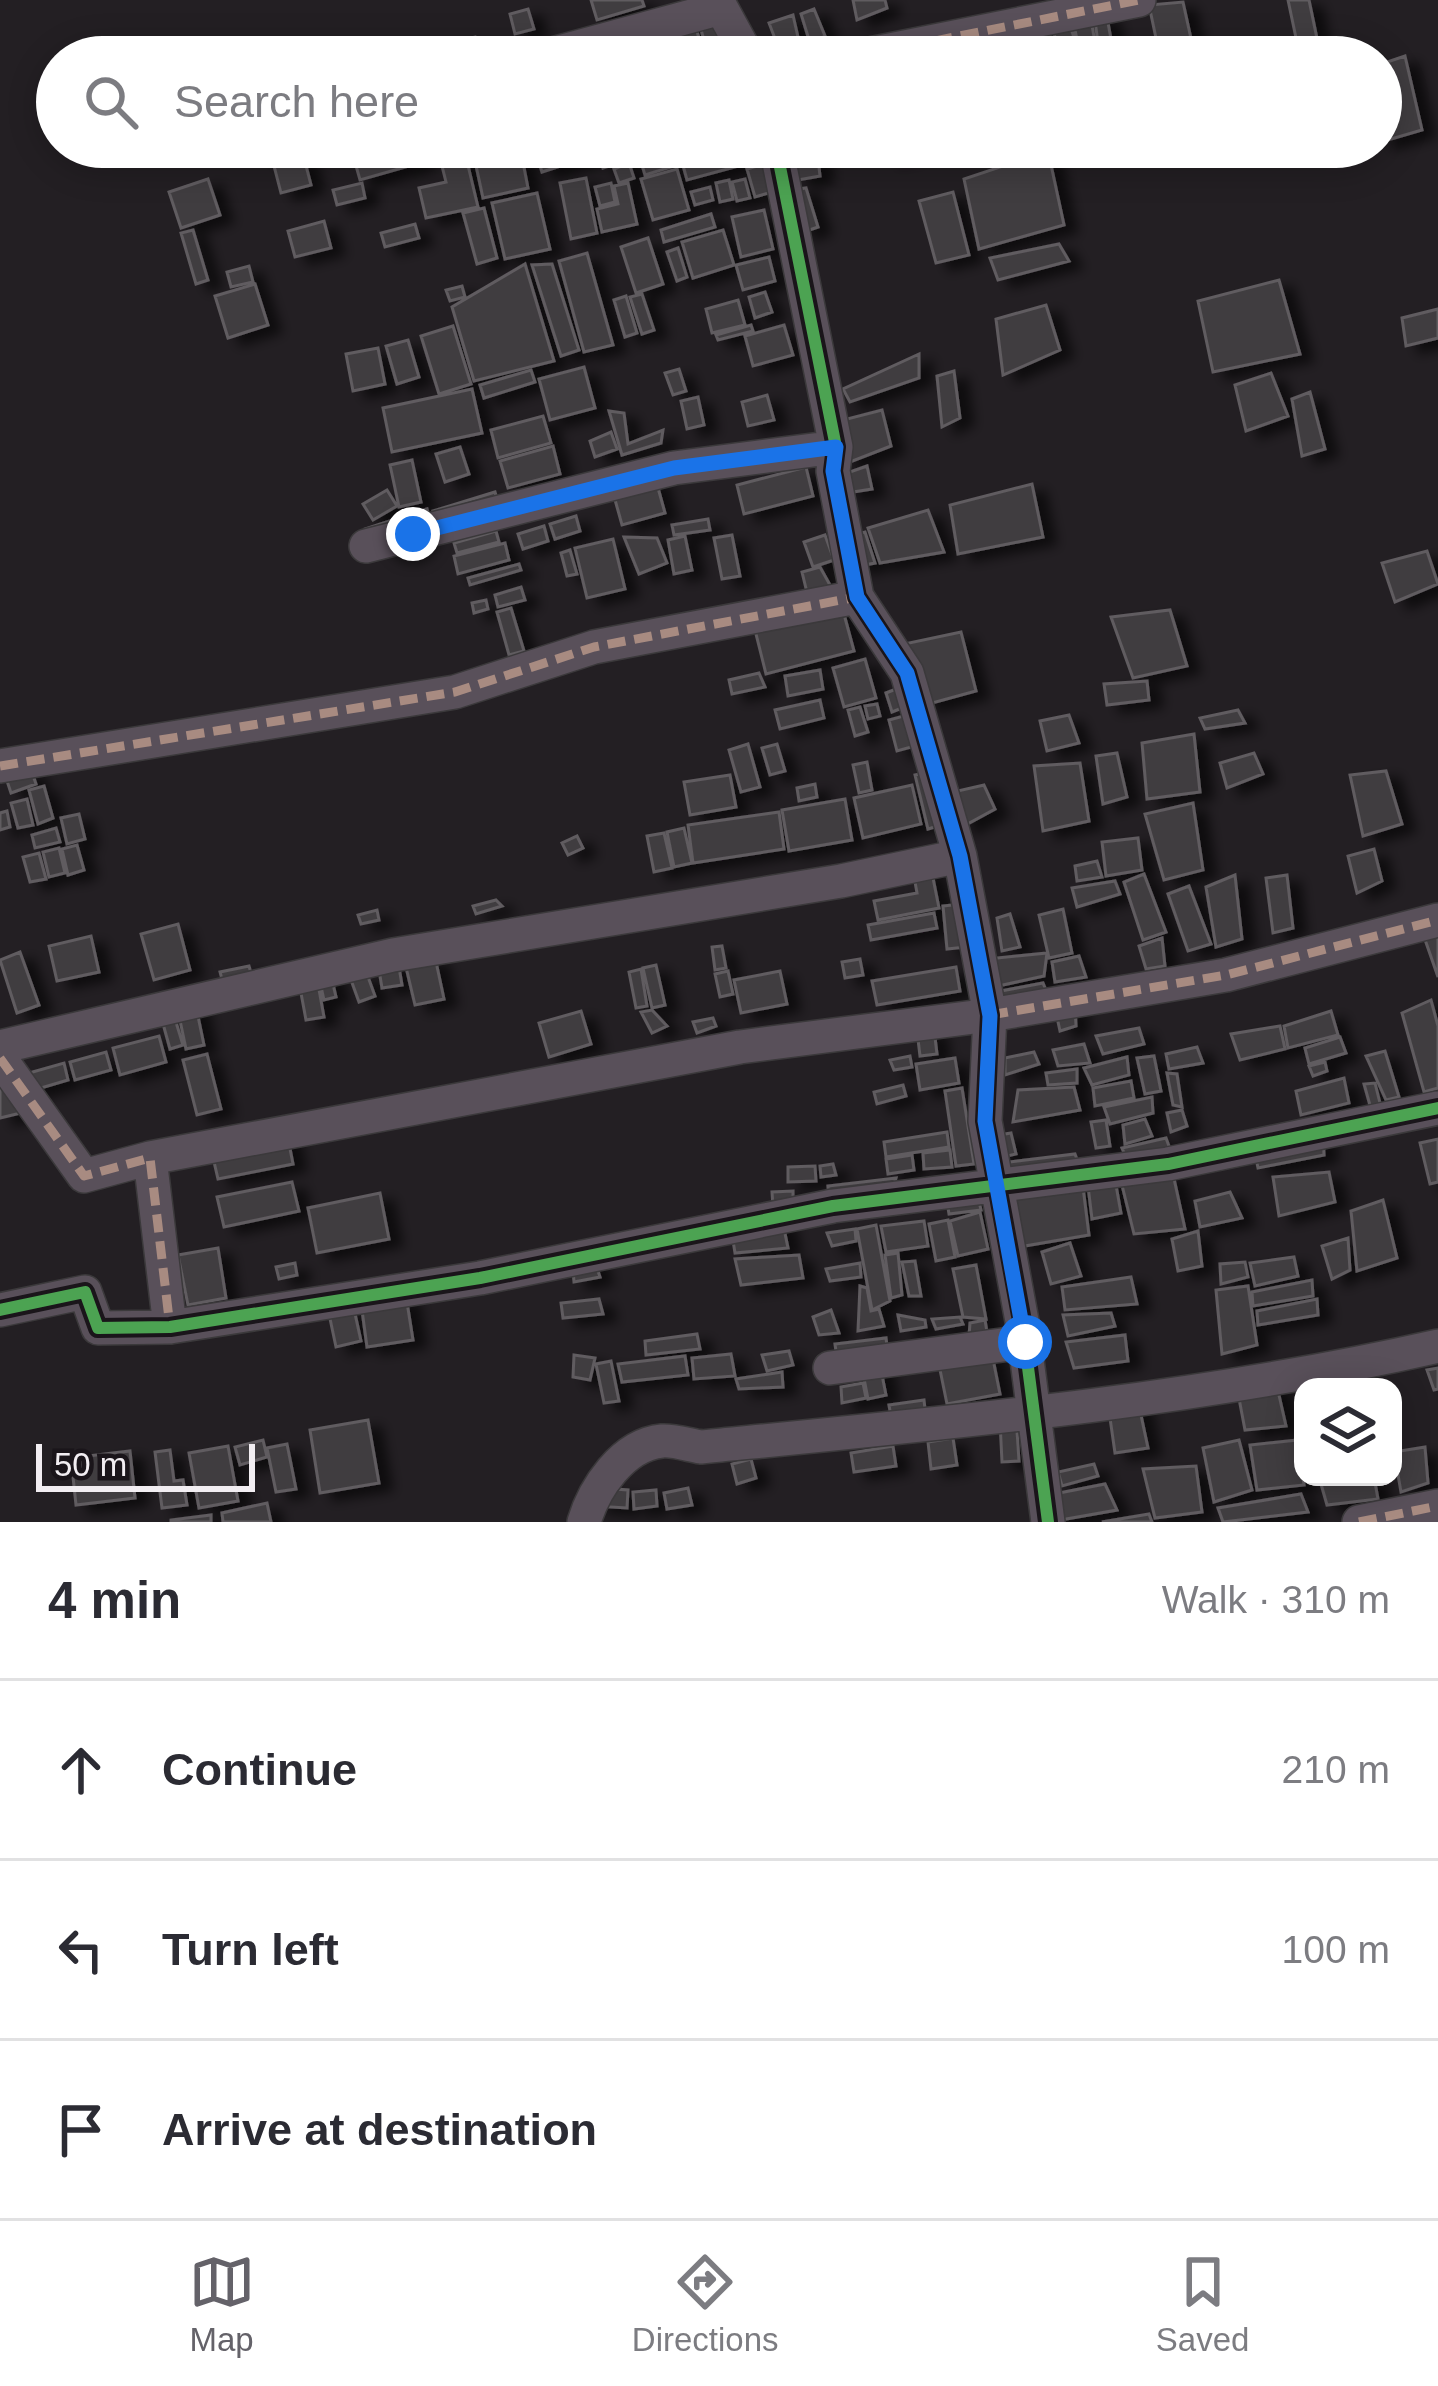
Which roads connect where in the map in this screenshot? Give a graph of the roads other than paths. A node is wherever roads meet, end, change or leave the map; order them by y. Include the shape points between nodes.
1 (1139, 0) edge
2 (719, 4) edge
3 (612, 36) edge
4 (737, 36) edge
5 (960, 36) edge
6 (780, 168) edge
7 (836, 447) junction
8 (366, 547) dead end
9 (857, 597) junction
10 (0, 766) edge
11 (960, 856) junction
12 (1438, 920) edge
13 (990, 1016) junction
14 (0, 1047) edge
15 (0, 1058) edge
16 (1438, 1108) edge
17 (150, 1158) junction
18 (998, 1188) junction
19 (0, 1310) edge
20 (170, 1327) junction
21 (1025, 1342) junction
22 (1438, 1346) edge
23 (830, 1368) dead end
24 (1036, 1409) junction
25 (1438, 1507) edge
26 (584, 1522) edge
27 (1048, 1522) edge
28 (1359, 1522) edge

1 - 5 street
2 - 3 street
2 - 4 street
6 - 7 street
7 - 8 street via 674,468
7 - 9 street via 833,471
9 - 10 street via 594,646 455,692
9 - 11 street via 907,673
11 - 13 street
11 - 14 street via 393,955
12 - 13 street via 1226,975
13 - 17 street via 740,1047
13 - 18 street via 985,1121
15 - 17 street via 84,1177
16 - 18 street via 1168,1164
17 - 20 street
18 - 20 street via 833,1206 480,1278
18 - 21 street
19 - 20 street via 85,1292 98,1328
21 - 23 street
21 - 24 street
22 - 24 street via 1280,1380
24 - 26 street via 700,1447 660,1441 622,1460 593,1493
24 - 27 street
25 - 28 street

